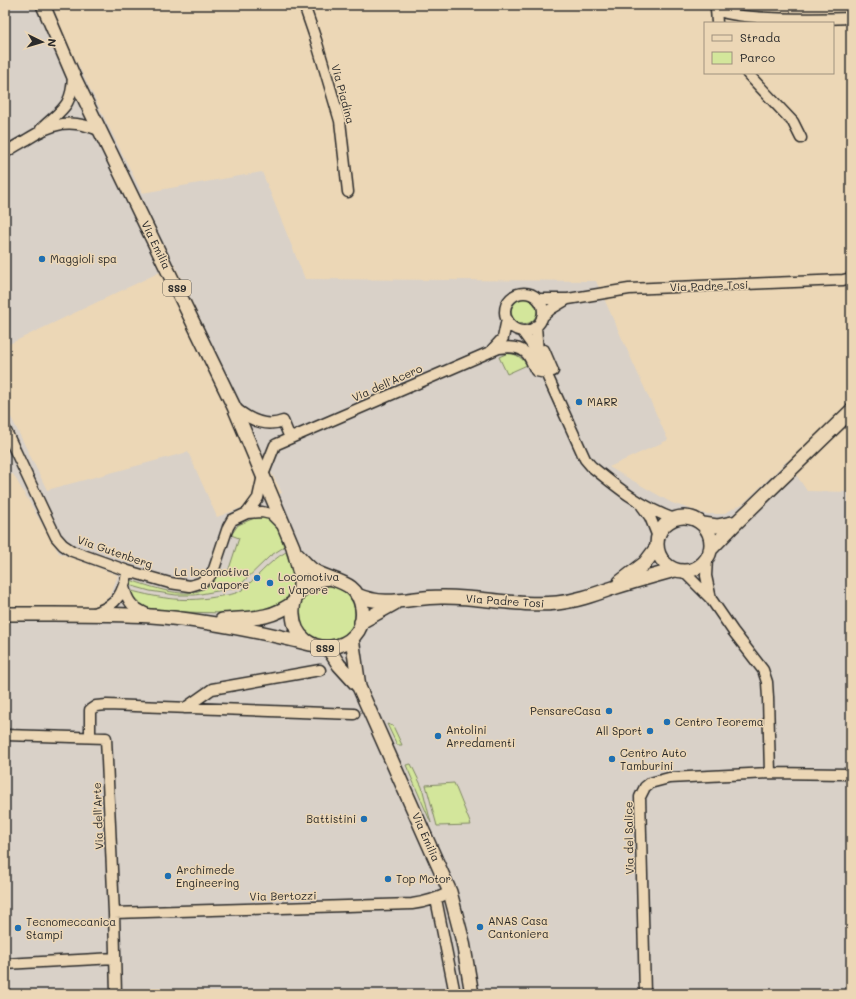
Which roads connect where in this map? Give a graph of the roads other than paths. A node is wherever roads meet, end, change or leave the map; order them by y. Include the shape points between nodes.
1 (43, 5) edge
2 (304, 5) edge
3 (717, 7) edge
4 (851, 18) edge
5 (717, 22) edge
6 (748, 74) edge
7 (73, 75) junction
8 (101, 131) junction
9 (38, 132) junction
10 (801, 138) dead end
11 (5, 153) edge
12 (348, 192) dead end
13 (851, 278) edge
14 (568, 299) junction
15 (539, 300) junction
16 (542, 317) junction
17 (507, 319) junction
18 (536, 326) junction
19 (520, 330) junction
20 (496, 349) junction
21 (541, 351) junction
22 (549, 372) junction
23 (234, 407) junction
24 (851, 411) edge
25 (5, 429) edge
26 (290, 438) junction
27 (264, 475) junction
28 (639, 503) junction
29 (247, 513) junction
30 (674, 519) junction
31 (737, 522) junction
32 (703, 524) junction
33 (284, 526) junction
34 (657, 542) junction
35 (294, 552) junction
36 (709, 554) junction
37 (128, 571) junction
38 (679, 571) junction
39 (330, 578) junction
40 (124, 587) junction
41 (610, 589) junction
42 (357, 595) junction
43 (297, 596) junction
44 (711, 599) junction
45 (398, 602) junction
46 (5, 614) edge
47 (90, 615) junction
48 (151, 616) junction
49 (201, 622) junction
50 (361, 622) junction
51 (352, 638) junction
52 (310, 644) junction
53 (328, 648) junction
54 (320, 670) dead end
55 (359, 687) junction
56 (185, 708) junction
57 (354, 714) dead end
58 (5, 735) edge
59 (90, 737) junction
60 (770, 773) junction
61 (851, 777) edge
62 (450, 892) junction
63 (436, 899) junction
64 (114, 913) junction
65 (115, 958) junction
66 (5, 964) edge
67 (116, 994) edge
68 (455, 994) edge
69 (472, 994) edge
70 (645, 994) edge

1 - 7 main road, Via Emilia / SS9
2 - 12 street, Via Piadina via 340,121
3 - 4 street via 720,12 736,16
3 - 5 street
6 - 10 street via 793,122
7 - 8 main road, Via Emilia / SS9
7 - 9 street via 73,88 68,102
8 - 9 street via 87,125 64,123
8 - 23 main road, Via Emilia / SS9
9 - 11 street
13 - 14 street, Via Padre Tosi via 629,289
14 - 15 street, Via Padre Tosi
14 - 16 street, Via Padre Tosi
15 - 16 street via 543,308
15 - 17 street, Via Padre Tosi via 526,292 516,294 506,305
16 - 18 street, Via Padre Tosi
17 - 19 street
17 - 20 street, Via dell'Acero via 503,338
18 - 19 street
18 - 21 street
19 - 20 street, Via dell'Acero
19 - 21 street
20 - 22 street, Via dell'Acero via 511,347 520,350 526,354 536,371
20 - 26 street, Via dell'Acero
21 - 22 street
22 - 28 street via 585,459
23 - 26 street via 244,415 263,423 276,424 283,421
23 - 27 main road, Via Emilia / SS9
24 - 31 main road, Via Padre Tosi
25 - 37 street, Via Gutenberg via 56,537 72,551
26 - 27 street, Via dell'Acero via 275,445
27 - 29 street, Via Gutenberg via 258,498
27 - 33 main road, Via Emilia / SS9
28 - 30 street
28 - 34 street via 650,517
29 - 33 street via 271,514
29 - 37 street, Via Gutenberg via 232,520 214,569 209,577 200,583 183,585
30 - 32 main road via 690,517
30 - 34 main road, Via Padre Tosi via 661,529
31 - 32 main road via 716,526
31 - 36 main road, Via Padre Tosi
32 - 36 main road via 711,541
33 - 35 main road, Via Emilia / SS9
34 - 38 main road via 662,561
34 - 41 main road, Via Padre Tosi via 645,563
35 - 39 main road, Via Emilia / SS9 via 313,570
35 - 43 main road, Via Emilia / SS9 via 300,574
36 - 38 main road, Via Padre Tosi via 701,566 693,570
36 - 44 street via 706,576
37 - 40 street
38 - 41 main road, Via Padre Tosi
38 - 44 street
39 - 42 main road, Via Emilia / SS9 via 346,583
39 - 43 main road via 308,584
40 - 47 street via 114,603
40 - 48 street via 126,598 131,605
41 - 45 main road, Via Padre Tosi via 588,597 556,603 446,597
42 - 45 main road, Via Padre Tosi via 379,602
42 - 50 main road via 362,608
43 - 49 main road via 284,610 264,617
43 - 52 main road, Via Emilia / SS9 via 292,614 295,626
44 - 60 street via 763,670 767,682
45 - 50 main road, Via Padre Tosi
46 - 47 main road
47 - 48 main road
48 - 49 main road
49 - 52 main road
50 - 51 main road, SS9
51 - 53 main road, SS9 via 337,647
51 - 55 main road, Via Emilia / SS9
52 - 53 main road, SS9
53 - 55 main road, Via Emilia / SS9
54 - 56 street via 212,689
55 - 62 main road, Via Emilia / SS9
56 - 57 street
56 - 59 street via 107,704 96,706 90,710
58 - 59 street, Via dell'Arte
59 - 64 street, Via dell'Arte via 106,738
60 - 61 street, Via del Salice via 846,774
60 - 70 street, Via del Salice via 669,778 650,783 640,797
62 - 63 street, Via Bertozzi
62 - 69 main road, Via Emilia / SS9
63 - 64 street, Via Bertozzi via 412,904
63 - 68 street
64 - 65 street, Via dell'Arte
65 - 66 street
65 - 67 street, Via dell'Arte

